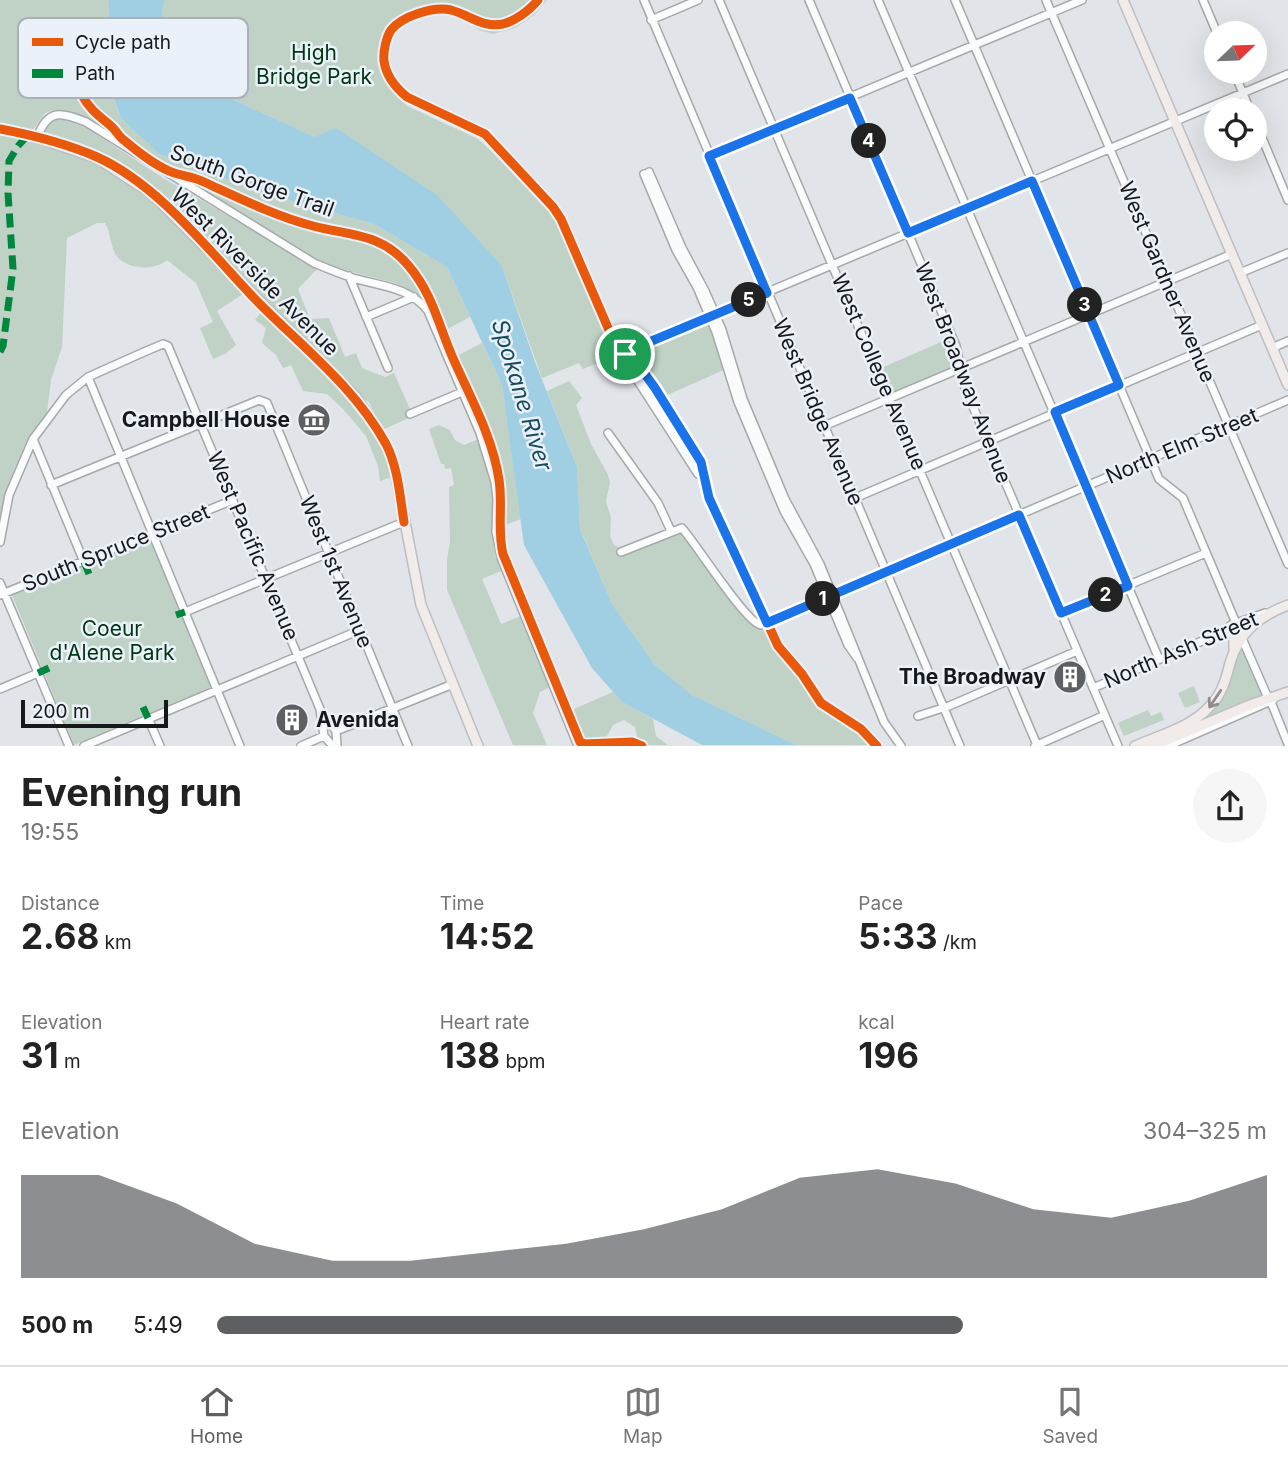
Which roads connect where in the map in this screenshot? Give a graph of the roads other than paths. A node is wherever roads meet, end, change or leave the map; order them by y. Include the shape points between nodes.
1 (644, 0) edge
2 (698, 0) edge
3 (719, 0) edge
4 (809, 0) edge
5 (878, 0) edge
6 (955, 0) edge
7 (1046, 0) edge
8 (1082, 0) edge
9 (1123, 0) edge
10 (1203, 0) edge
11 (1051, 13) junction
12 (651, 20) junction
13 (1212, 21) edge
14 (975, 45) junction
15 (909, 73) junction
16 (1288, 74) edge
17 (1239, 84) edge
18 (1243, 93) junction
19 (850, 98) junction
20 (1245, 98) edge
21 (1175, 121) junction
22 (0, 129) edge
23 (774, 129) junction
24 (37, 138) junction
25 (1110, 149) junction
26 (1267, 150) edge
27 (709, 156) junction
28 (647, 173) dead end
29 (1032, 181) junction
30 (1288, 200) edge
31 (968, 208) junction
32 (908, 233) junction
33 (1288, 253) edge
34 (1232, 254) junction
35 (833, 265) junction
36 (1240, 273) junction
37 (349, 276) junction
38 (1167, 282) junction
39 (767, 293) junction
40 (414, 297) junction
41 (1089, 314) junction
42 (712, 316) junction
43 (366, 317) junction
44 (1262, 325) junction
45 (1288, 341) edge
46 (1024, 342) junction
47 (1272, 348) junction
48 (1197, 353) junction
49 (387, 368) dead end
50 (961, 368) junction
51 (88, 377) junction
52 (1119, 385) junction
53 (1288, 385) edge
54 (462, 392) junction
55 (889, 399) junction
56 (1288, 400) edge
57 (1055, 412) junction
58 (410, 414) dead end
59 (201, 422) junction
60 (824, 426) junction
61 (1228, 426) junction
62 (608, 433) dead end
63 (33, 439) junction
64 (988, 441) junction
65 (121, 456) junction
66 (1151, 460) junction
67 (920, 470) junction
68 (698, 474) dead end
69 (51, 485) junction
70 (1087, 487) junction
71 (855, 498) junction
72 (233, 500) junction
73 (1019, 515) junction
74 (404, 522) junction
75 (671, 531) junction
76 (153, 533) junction
77 (0, 542) edge
78 (952, 544) junction
79 (621, 552) dead end
80 (1206, 552) junction
81 (328, 553) junction
82 (84, 562) junction
83 (1288, 564) edge
84 (886, 572) junction
85 (266, 579) junction
86 (0, 583) edge
87 (1128, 586) junction
88 (2, 595) edge
89 (831, 596) junction
90 (1288, 604) edge
91 (185, 612) junction
92 (1270, 612) junction
93 (1061, 613) junction
94 (1236, 623) junction
95 (360, 630) junction
96 (1234, 634) junction
97 (1077, 650) junction
98 (298, 656) junction
99 (1159, 659) junction
100 (38, 673) junction
101 (1009, 679) junction
102 (453, 684) junction
103 (1093, 688) junction
104 (0, 689) edge
105 (217, 690) junction
106 (1284, 694) edge
107 (1269, 700) junction
108 (944, 707) junction
109 (320, 709) junction
110 (392, 709) junction
111 (1105, 715) junction
112 (918, 716) dead end
113 (148, 718) junction
114 (335, 731) junction
115 (1192, 735) junction
116 (329, 740) edge
117 (1288, 744) edge
118 (1036, 745) edge
119 (1196, 745) edge
120 (69, 746) edge
121 (84, 746) edge
122 (160, 746) edge
123 (240, 746) edge
124 (301, 746) edge
125 (408, 746) edge
126 (478, 746) edge
127 (578, 746) edge
128 (901, 746) edge
129 (960, 746) edge
130 (1118, 746) edge
131 (1135, 746) edge
132 (1153, 746) edge
133 (1168, 746) edge

1 - 12 street, West Bridge Avenue
2 - 12 street
3 - 23 street, West College Avenue
4 - 19 street, West Broadway Avenue
5 - 15 street
6 - 14 street
7 - 11 street, West Gardner Avenue
8 - 11 street
9 - 21 main road
10 - 13 street
11 - 14 street
11 - 25 street, West Gardner Avenue
12 - 27 street, West Bridge Avenue
14 - 15 street
14 - 29 street
15 - 19 street
15 - 31 street
16 - 18 street
17 - 18 street
18 - 20 street
18 - 21 street
19 - 23 street
19 - 32 street, West Broadway Avenue
21 - 25 street
21 - 34 main road
22 - 24 main road, West Riverside Avenue
23 - 27 street
23 - 35 street, West College Avenue
24 - 37 street via 48,118 58,114 86,122 314,263
24 - 74 main road, West Riverside Avenue via 97,158 152,194 356,397 390,454
25 - 29 street
25 - 38 street, West Gardner Avenue
26 - 30 street
27 - 39 street, West Bridge Avenue
28 - 42 street
29 - 31 street
29 - 41 street
31 - 32 street
31 - 46 street
32 - 35 street
32 - 50 street, West Broadway Avenue
33 - 36 street
34 - 36 main road
34 - 38 street
35 - 39 street
35 - 55 street, West College Avenue
36 - 44 main road
37 - 40 street
37 - 43 street
38 - 41 street
38 - 48 street, West Gardner Avenue
39 - 42 street
39 - 60 street, West Bridge Avenue
40 - 43 street
40 - 54 street via 428,311
41 - 46 street
41 - 52 street
42 - 68 street via 625,354 626,364
42 - 89 street via 750,423
43 - 49 street
44 - 47 main road
44 - 48 street
45 - 47 street
46 - 50 street
46 - 57 street
47 - 53 main road
48 - 52 street
48 - 61 street, West Gardner Avenue
50 - 55 street
50 - 64 street, West Broadway Avenue
51 - 59 street, West Pacific Avenue via 168,345
51 - 63 street via 66,395
51 - 65 street
52 - 57 street
52 - 66 street
54 - 58 street
54 - 127 street via 495,482 497,547
55 - 60 street
55 - 67 street, West College Avenue
56 - 61 street, North Elm Street
57 - 64 street
57 - 70 street
59 - 65 street
59 - 72 street, West Pacific Avenue
59 - 81 street, West 1st Avenue via 259,400 267,404
60 - 71 street, West Bridge Avenue
61 - 66 street, North Elm Street
61 - 83 street, West Gardner Avenue
62 - 75 street via 658,503
63 - 69 street
63 - 77 street via 9,495
64 - 67 street
64 - 73 street, West Broadway Avenue
65 - 69 street
65 - 76 street
66 - 70 street, North Elm Street
66 - 80 street via 1159,479 1183,498
67 - 71 street
67 - 78 street, West College Avenue
69 - 82 street
70 - 73 street, North Elm Street
70 - 87 street
71 - 84 street, West Bridge Avenue
72 - 76 street, South Spruce Street
72 - 85 street, West Pacific Avenue
73 - 78 street, North Elm Street
73 - 93 street, West Broadway Avenue
74 - 81 street
74 - 102 main road, West Riverside Avenue via 421,605
75 - 79 street
75 - 89 street, North Elm Street via 681,528 759,626
76 - 82 street, South Spruce Street
76 - 91 street
78 - 84 street, North Elm Street
78 - 101 street, West College Avenue
80 - 87 street
80 - 94 street
81 - 85 street
81 - 95 street, West 1st Avenue
82 - 88 street, South Spruce Street
84 - 89 street, North Elm Street
84 - 108 street, West Bridge Avenue
85 - 91 street
85 - 98 street, West Pacific Avenue
86 - 88 street
87 - 93 street
87 - 99 street
88 - 100 street
89 - 128 street via 884,722
90 - 92 main road, North Ash Street
91 - 105 street
92 - 94 street, North Ash Street
92 - 96 main road, North Ash Street
93 - 97 street, West Broadway Avenue
94 - 96 street, North Ash Street
95 - 98 street
95 - 110 street, West 1st Avenue
96 - 99 street, North Ash Street
96 - 107 street
96 -> 131 main road via 1234,653 1220,694 1208,709
97 - 101 street
97 - 103 street, West Broadway Avenue
98 - 105 street
98 - 109 street, West Pacific Avenue
99 - 103 street, North Ash Street
100 - 104 street
100 - 120 street
101 - 108 street
101 - 118 street, West College Avenue
102 - 110 street
102 - 126 main road, West Riverside Avenue
103 - 111 street, West Broadway Avenue
105 - 113 street
105 - 123 street
106 - 107 main road
107 - 115 street
107 - 117 street
107 - 132 main road
108 - 112 street
108 - 129 street, West Bridge Avenue
109 - 114 street, West Pacific Avenue
109 - 116 street, West Pacific Avenue
110 - 114 street
110 - 125 street, West 1st Avenue
111 - 118 street, North Ash Street
111 - 130 street, West Broadway Avenue
113 - 121 street
113 - 122 street
114 - 116 street
114 - 116 street via 328,727
115 - 119 street
115 - 133 street
116 - 124 street

